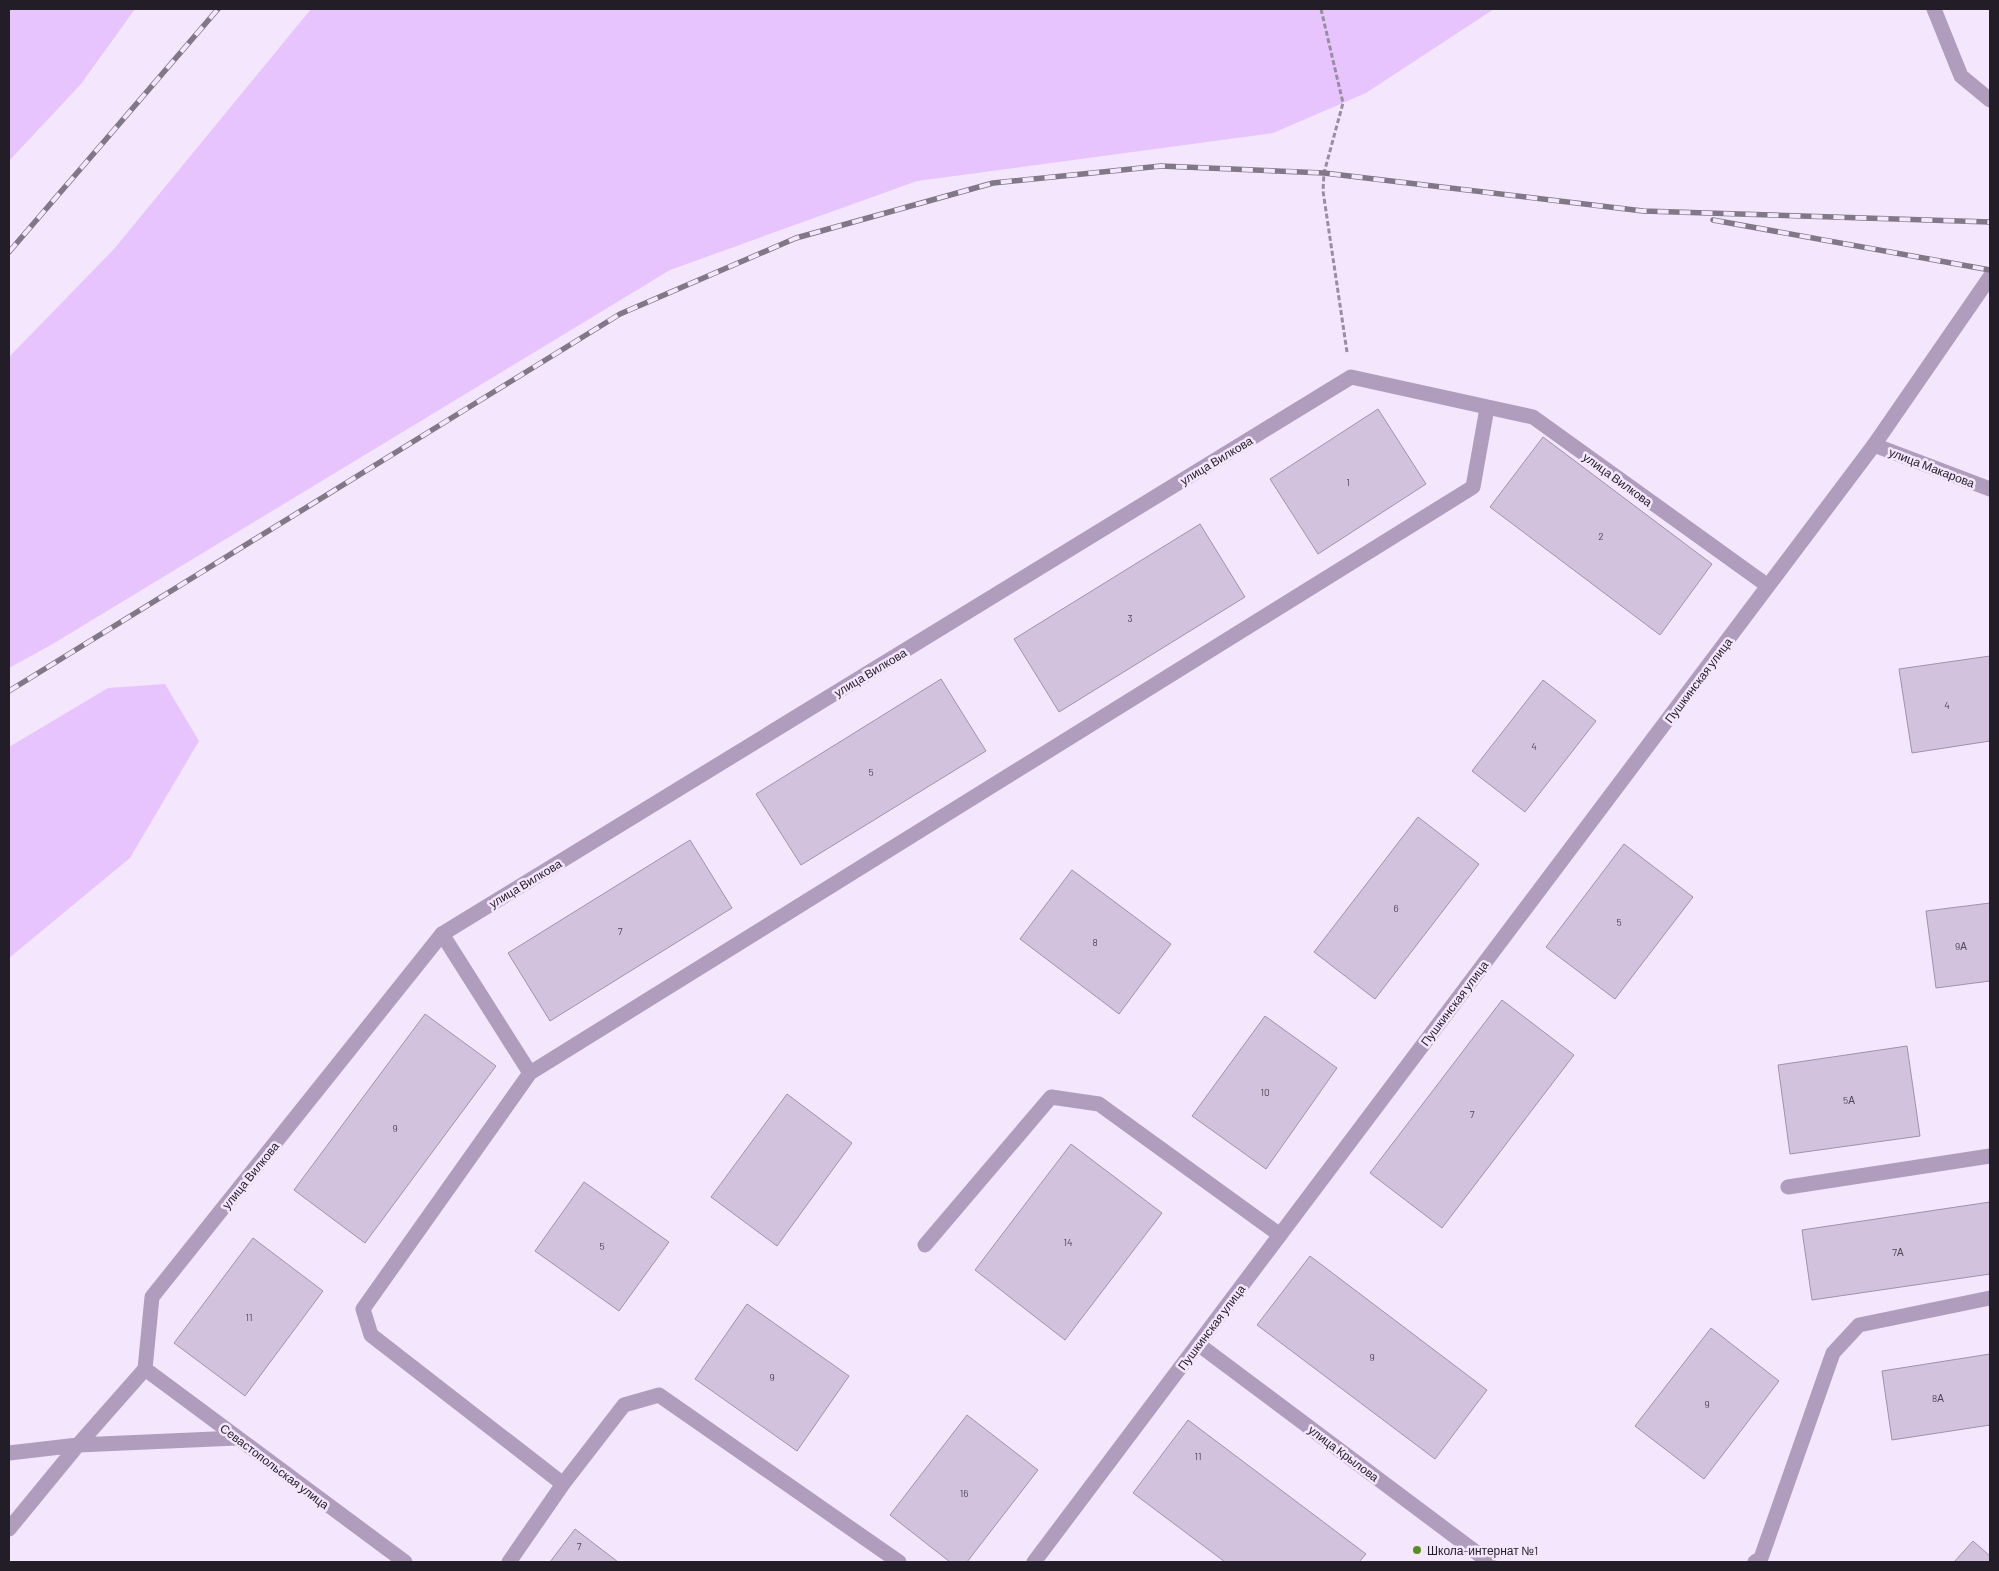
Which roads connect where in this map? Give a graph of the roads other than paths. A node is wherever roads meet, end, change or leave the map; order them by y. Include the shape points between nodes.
1 (1934, 9) edge
2 (1990, 100) edge
3 (1990, 277) edge
4 (1487, 408) junction
5 (1874, 444) junction
6 (1990, 489) edge
7 (1768, 586) junction
8 (442, 934) junction
9 (530, 1073) junction
10 (1990, 1156) edge
11 (1788, 1187) dead end
12 (1280, 1235) junction
13 (925, 1245) dead end
14 (1990, 1298) edge
15 (1198, 1344) junction
16 (145, 1369) junction
17 (237, 1438) junction
18 (78, 1445) junction
19 (9, 1454) edge
20 (563, 1484) junction
21 (9, 1529) edge
22 (405, 1562) edge
23 (508, 1562) edge
24 (899, 1562) edge
25 (1034, 1562) edge
26 (1489, 1562) edge
27 (1755, 1562) edge

1 - 2 street via 1961,76
3 - 5 street, Пушкинская улица
4 - 7 street, улица Вилкова via 1533,418
4 - 8 street, улица Вилкова via 1351,377
4 - 9 street via 1473,488
5 - 6 street, улица Макарова
5 - 7 street, Пушкинская улица
7 - 12 street, Пушкинская улица
8 - 9 street
8 - 16 street, улица Вилкова via 152,1297
9 - 20 street via 363,1309 371,1335
10 - 11 street
12 - 13 street via 1099,1104 1052,1097
12 - 15 street, Пушкинская улица
14 - 27 street via 1859,1325 1833,1353 1761,1558
15 - 25 street, Пушкинская улица
15 - 26 street, улица Крылова
16 - 17 street, Севастопольская улица
16 - 18 street
17 - 18 street
17 - 22 street, Севастопольская улица
18 - 19 street
18 - 21 street
20 - 23 street
20 - 24 street via 624,1406 659,1395

